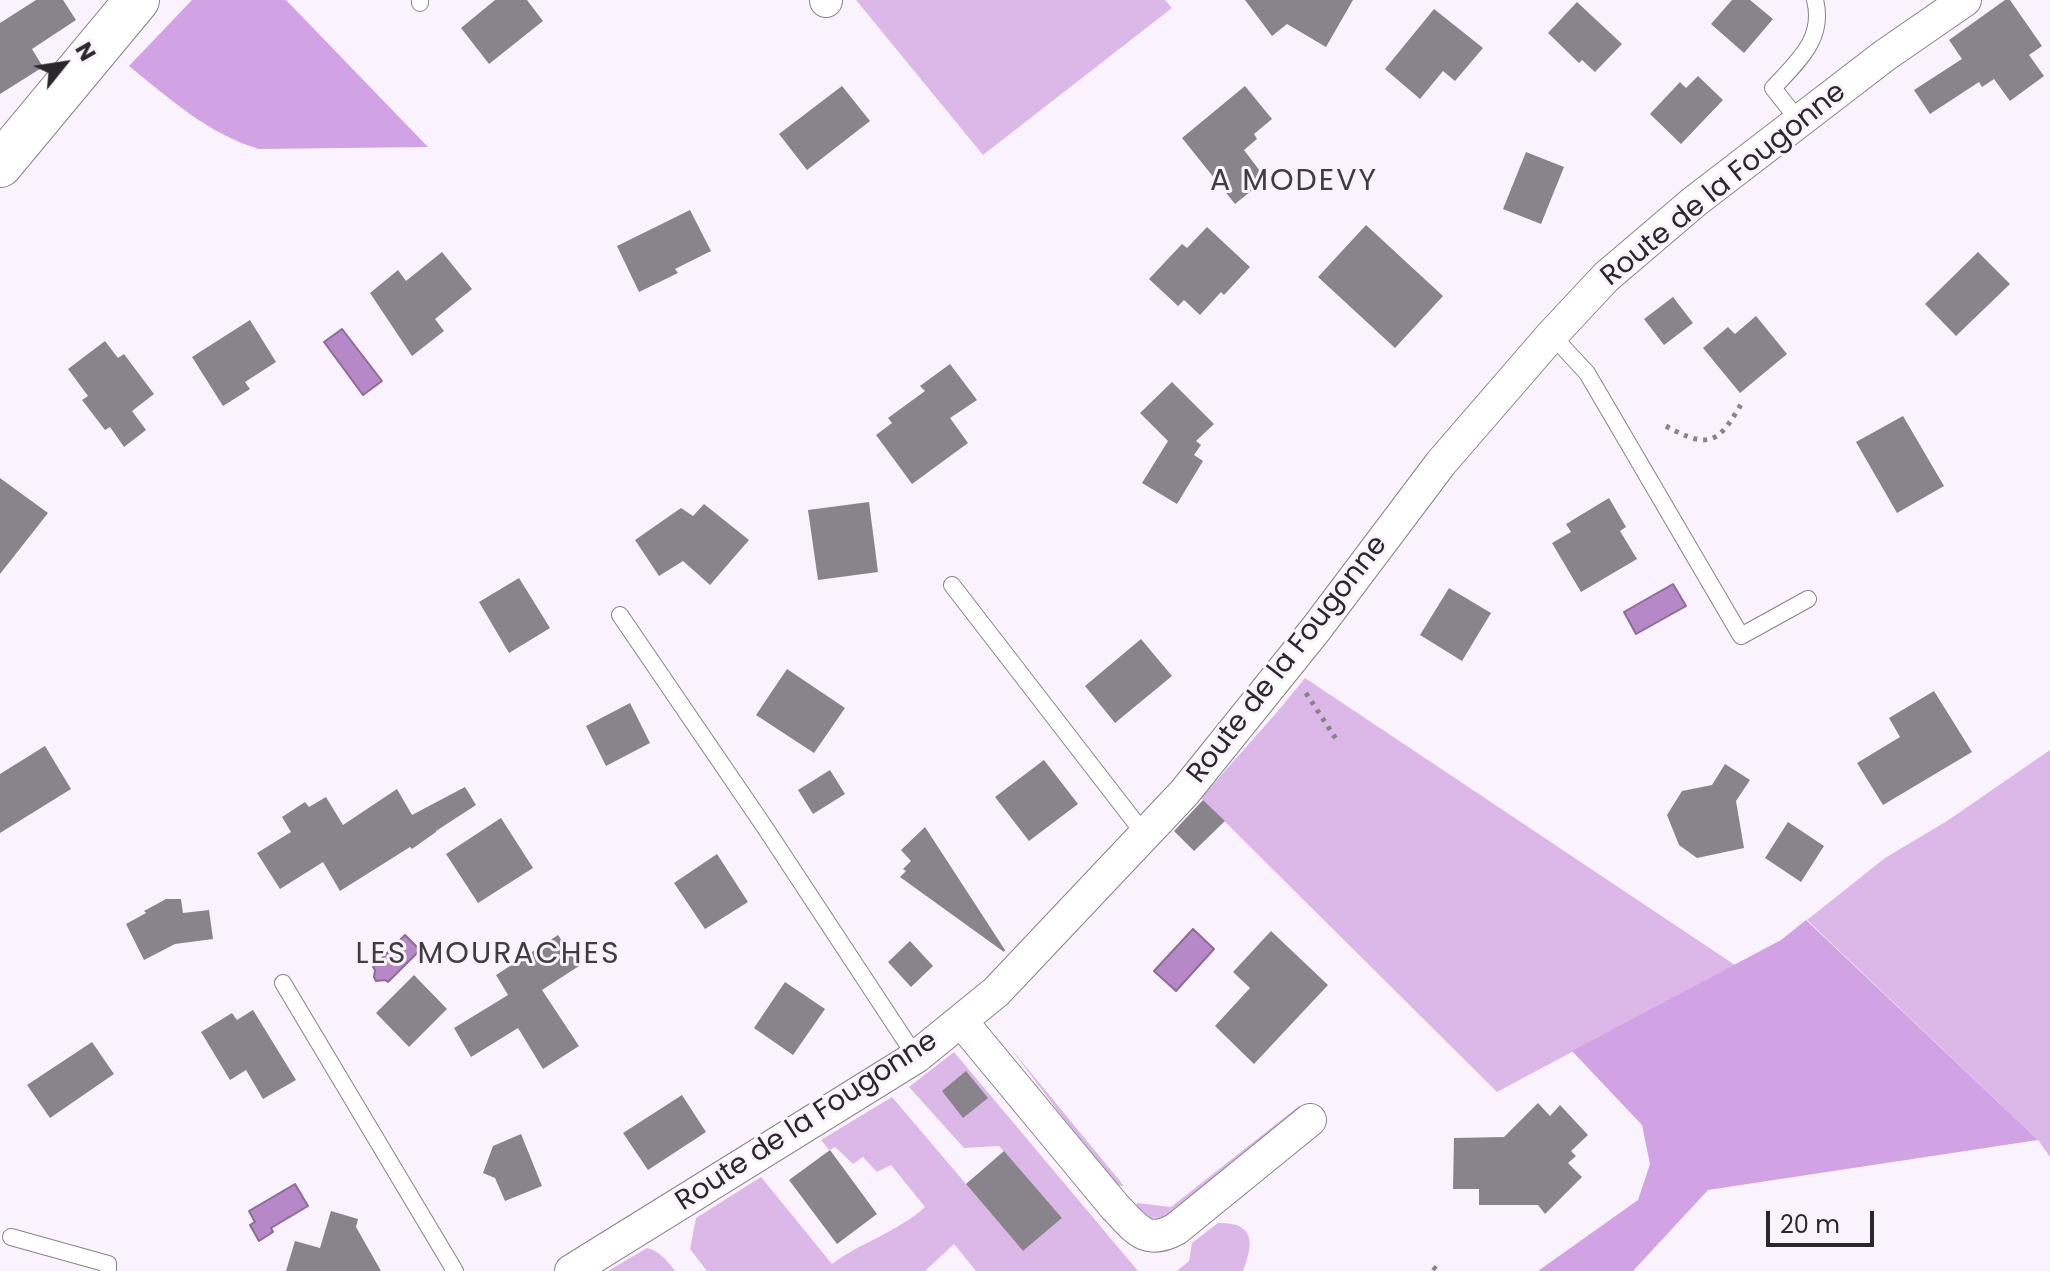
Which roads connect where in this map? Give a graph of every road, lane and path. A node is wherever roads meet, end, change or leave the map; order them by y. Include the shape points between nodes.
1 (137, 0) edge
2 (1815, 0) edge
3 (1965, 0) edge
4 (1799, 121) junction
5 (0, 165) edge
6 (1550, 337) junction
7 (1743, 401) dead end
8 (1666, 426) dead end
9 (952, 585) dead end
10 (1808, 599) dead end
11 (620, 615) dead end
12 (1284, 669) junction
13 (1336, 739) dead end
14 (1145, 835) junction
15 (283, 983) dead end
16 (961, 1021) junction
17 (916, 1057) junction
18 (1310, 1120) dead end
19 (11, 1237) dead end
20 (108, 1271) edge
21 (455, 1271) edge
22 (571, 1271) edge

1 - 5 street
2 - 4 lane via 1812,42 1773,88
3 - 4 street, Route de la Fougonne
4 - 6 street, Route de la Fougonne via 1606,277
6 - 10 lane via 1587,373 1741,636
6 - 12 street, Route de la Fougonne via 1441,463
7 - 8 path via 1714,438 1702,441
9 - 14 lane
11 - 17 lane
12 - 13 path
12 - 14 street, Route de la Fougonne
14 - 16 street, Route de la Fougonne via 996,992
15 - 21 lane
16 - 17 street, Route de la Fougonne
16 - 18 street via 1115,1207 1148,1236 1176,1229
17 - 22 street, Route de la Fougonne
19 - 20 lane via 108,1264

